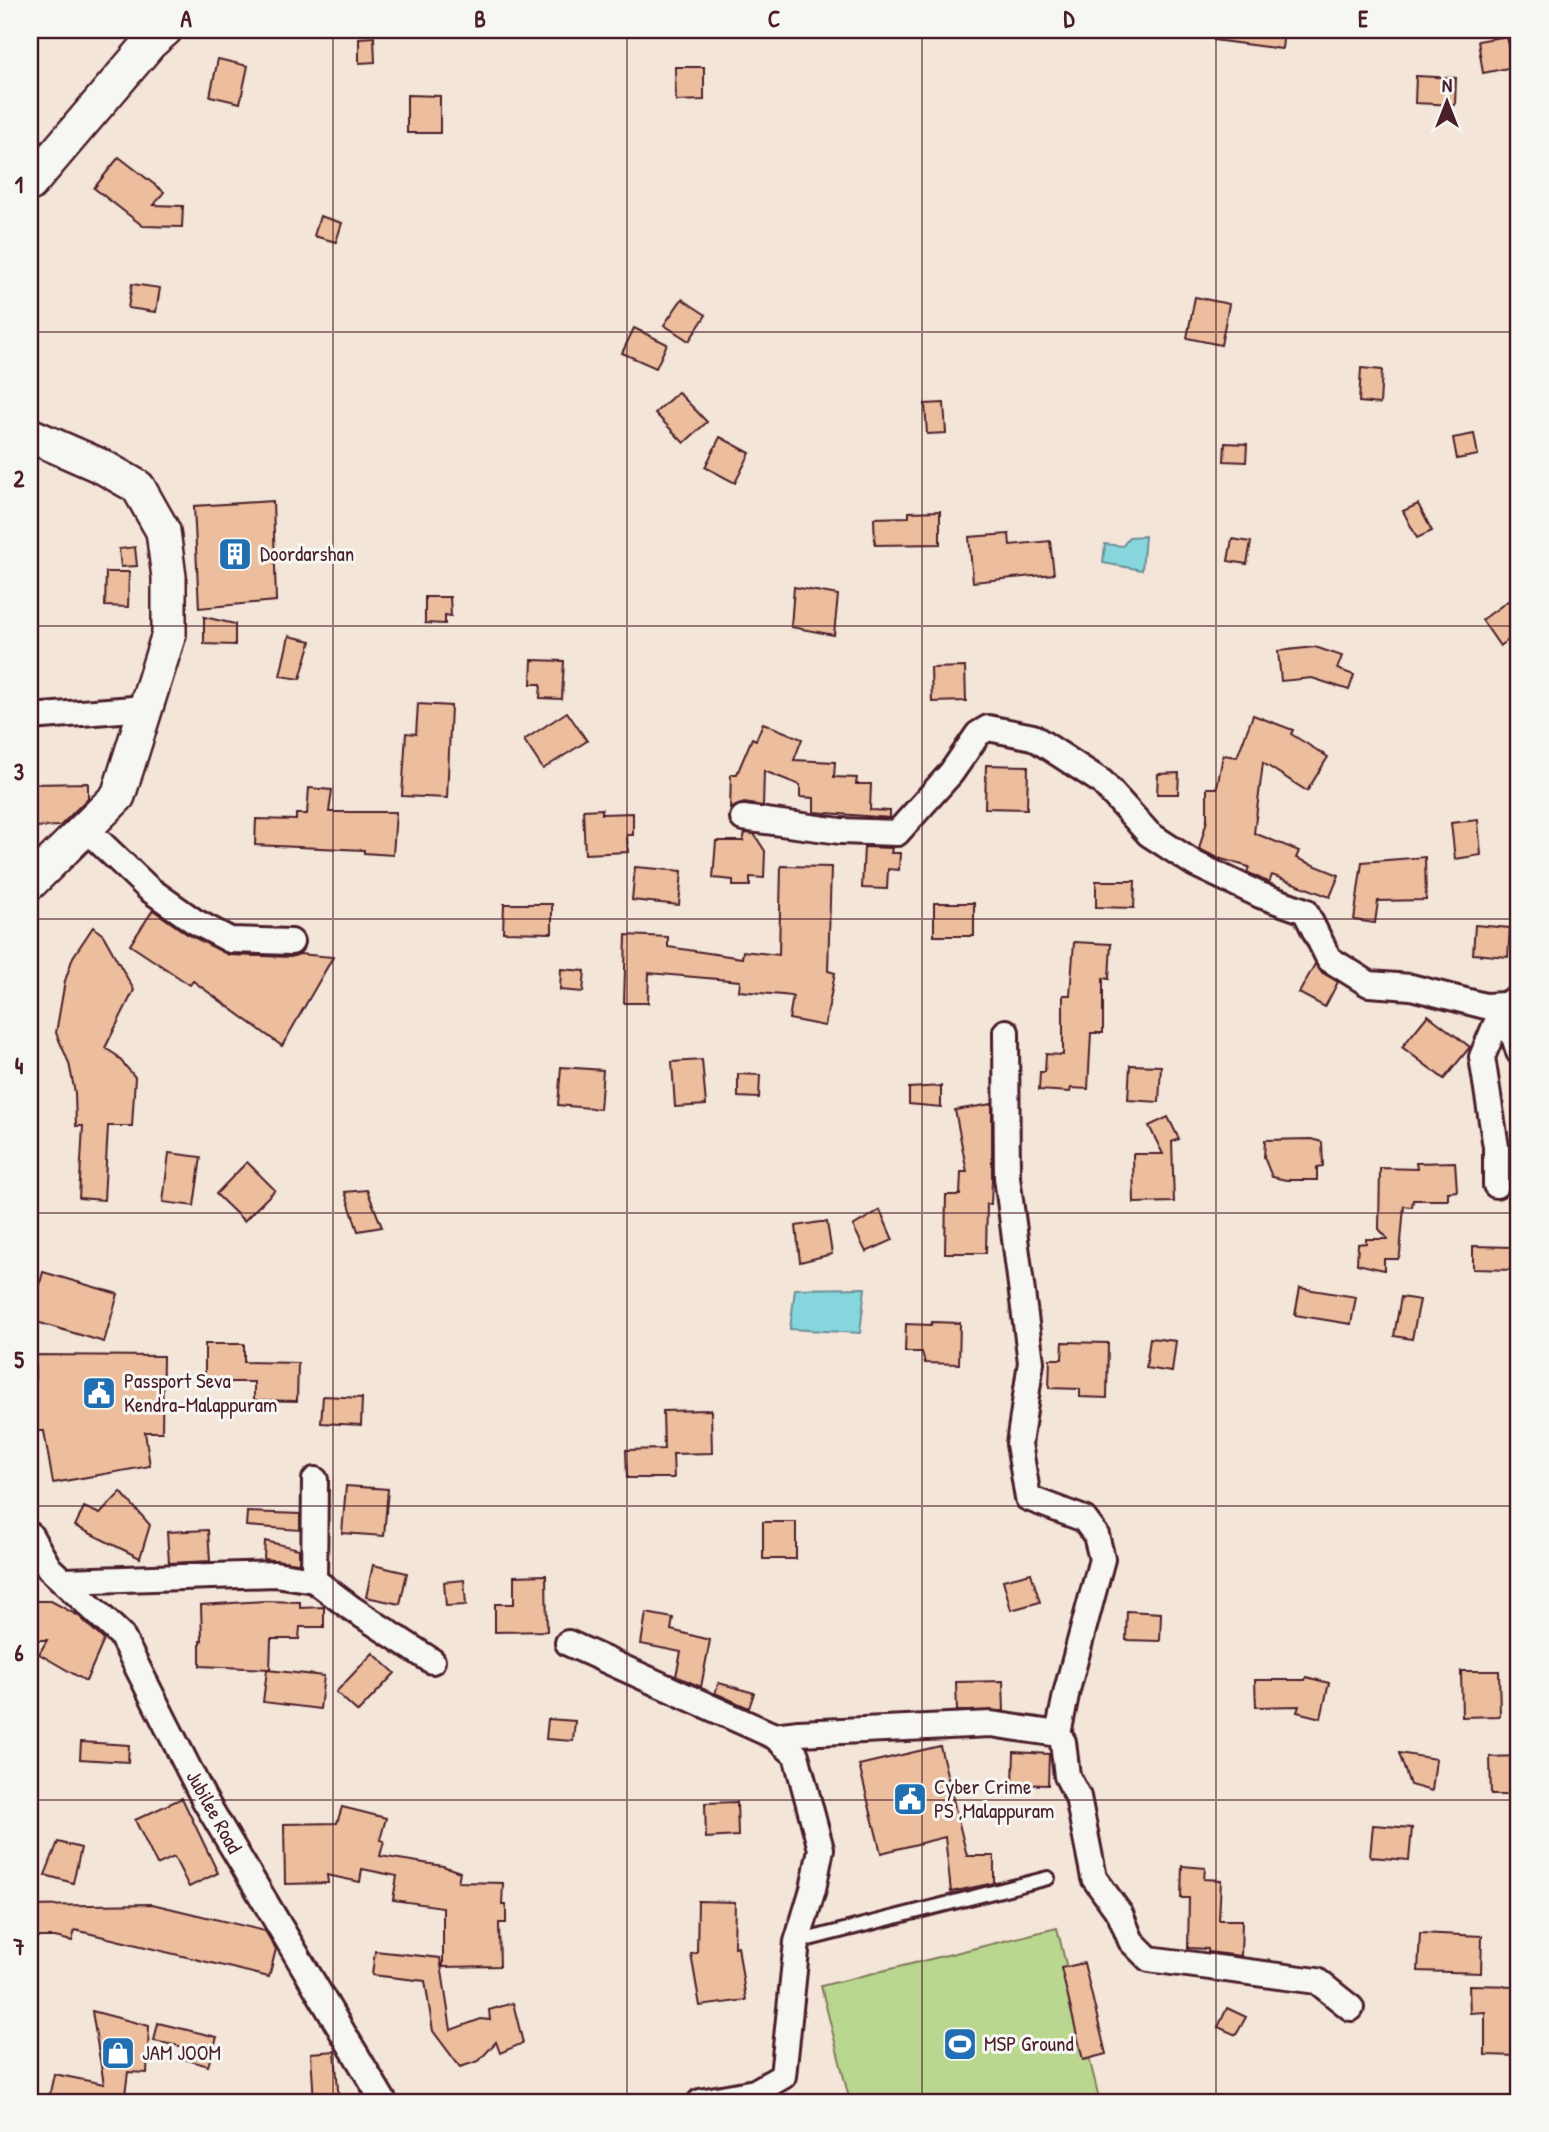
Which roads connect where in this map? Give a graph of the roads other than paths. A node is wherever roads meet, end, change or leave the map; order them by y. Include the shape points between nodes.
1 (164, 30) edge
2 (30, 184) edge
3 (30, 435) edge
4 (146, 708) junction
5 (30, 717) edge
6 (743, 818) dead end
7 (85, 828) junction
8 (30, 883) edge
9 (291, 942) dead end
10 (1511, 1001) edge
11 (1006, 1032) dead end
12 (1519, 1052) edge
13 (1496, 1185) dead end
14 (315, 1480) dead end
15 (30, 1535) edge
16 (314, 1580) junction
17 (64, 1581) junction
18 (568, 1643) dead end
19 (432, 1661) dead end
20 (1058, 1734) junction
21 (774, 1736) junction
22 (1048, 1878) dead end
23 (797, 1942) junction
24 (1351, 2007) dead end
25 (384, 2102) edge
26 (700, 2102) edge

1 - 2 main road
3 - 4 main road via 138,487 163,531 169,634
4 - 5 street
4 - 7 main road via 118,796
6 - 10 street via 840,831 897,833 951,773 978,734 988,728 1033,737 1102,782 1149,834 1195,864 1305,911 1329,958 1369,985 1411,987 1485,1006
7 - 8 main road
7 - 9 street via 149,889 194,921 230,940
10 - 12 street
10 - 13 street via 1482,1057 1496,1147
11 - 20 street via 1007,1177 1031,1362 1018,1444 1024,1485 1028,1498 1084,1519 1096,1535 1101,1559
14 - 16 street
15 - 17 street, Jubilee Road via 49,1568
16 - 17 street via 275,1574
16 - 19 street
17 - 25 street, Jubilee Road via 121,1635 204,1799
18 - 21 street
20 - 21 street via 991,1724
20 - 24 street via 1067,1776 1078,1797 1094,1878 1120,1914 1130,1941 1149,1959 1317,1981
21 - 23 street via 796,1755 821,1849
22 - 23 lane
23 - 26 street via 783,2076 755,2092

